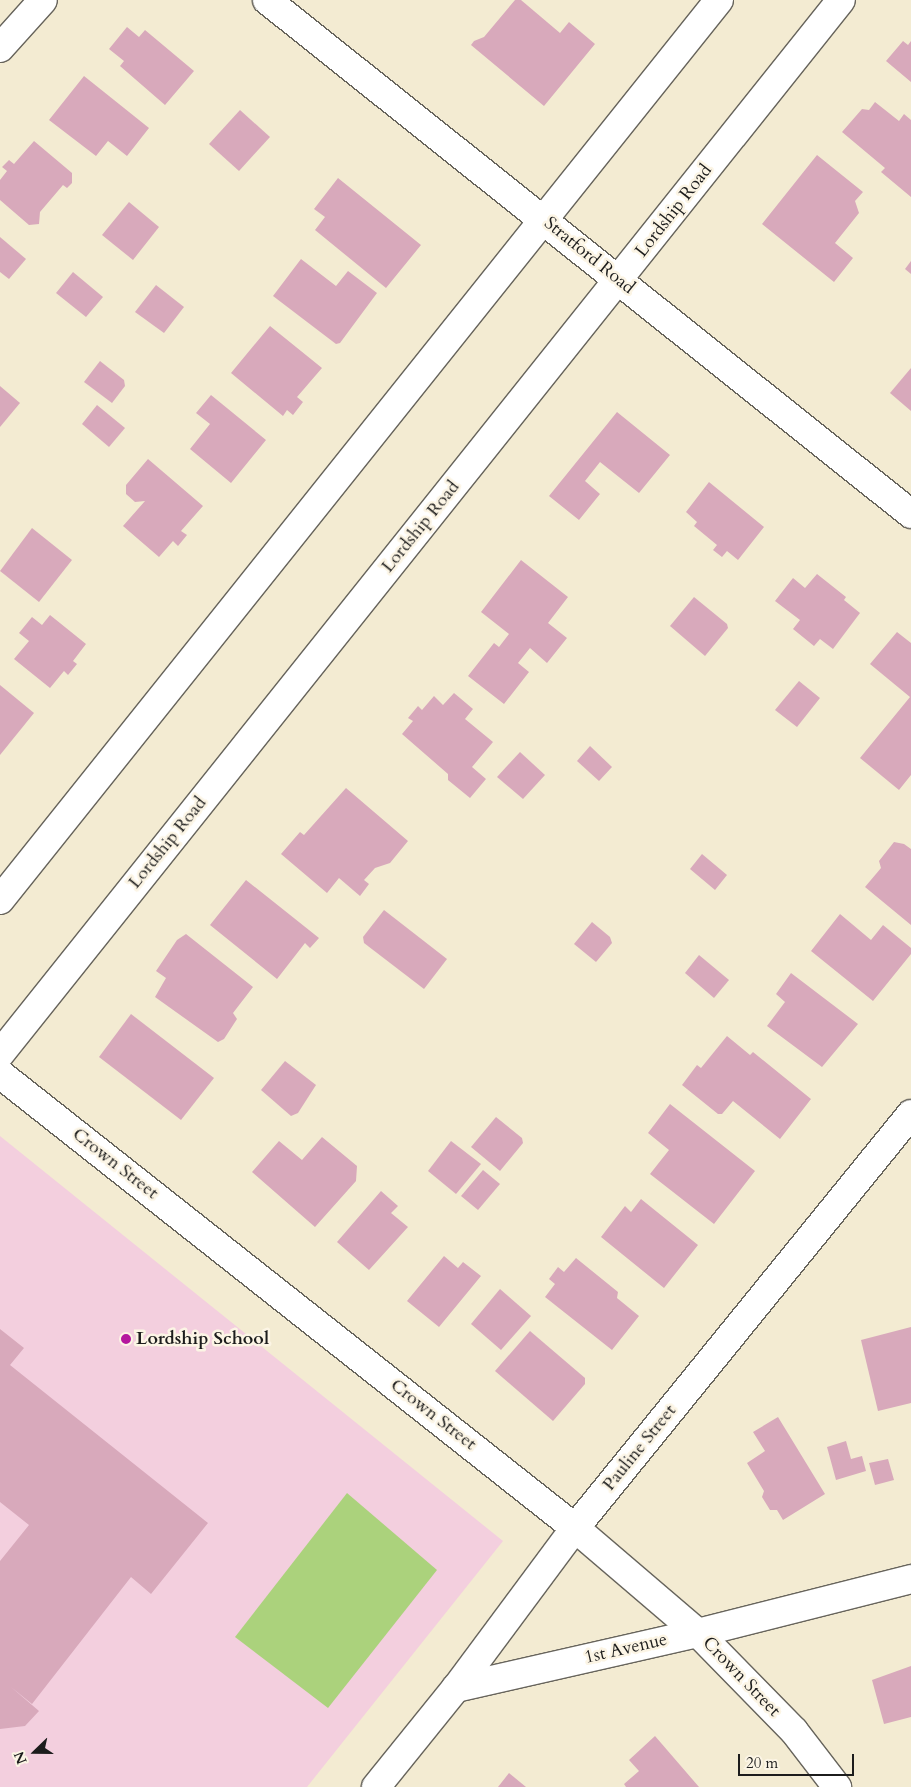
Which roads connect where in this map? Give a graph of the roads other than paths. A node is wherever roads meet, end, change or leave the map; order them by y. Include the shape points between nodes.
1 (43, 0) edge
2 (266, 0) edge
3 (719, 0) edge
4 (842, 0) edge
5 (0, 48) edge
6 (545, 220) junction
7 (619, 281) junction
8 (911, 514) edge
9 (0, 900) edge
10 (0, 1054) edge
11 (0, 1074) edge
12 (911, 1114) edge
13 (575, 1528) junction
14 (911, 1579) edge
15 (698, 1632) junction
16 (456, 1688) junction
17 (376, 1787) edge
18 (836, 1787) edge

1 - 5 street
2 - 6 street, Stratford Road
3 - 6 street
4 - 7 street, Lordship Road
6 - 7 street, Stratford Road
6 - 9 street
7 - 8 street, Stratford Road
7 - 10 street, Lordship Road
11 - 13 street, Crown Street
12 - 13 street, Pauline Street
13 - 15 street, Crown Street
13 - 16 street, Pauline Street
14 - 15 street, 1st Avenue
15 - 16 street, 1st Avenue
15 - 18 street, Crown Street via 794,1731
16 - 17 street, Pauline Street

